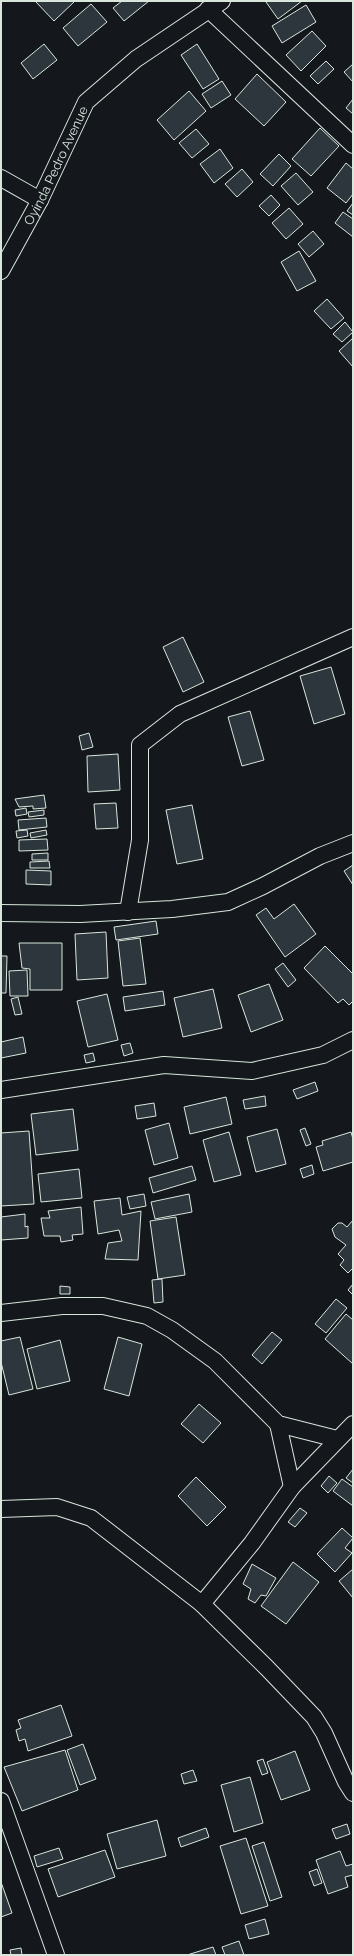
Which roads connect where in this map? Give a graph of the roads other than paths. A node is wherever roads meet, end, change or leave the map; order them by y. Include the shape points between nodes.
1 (222, 1) edge
2 (208, 9) junction
3 (353, 145) edge
4 (1, 178) edge
5 (40, 200) junction
6 (1, 271) edge
7 (353, 637) edge
8 (353, 843) edge
9 (128, 912) junction
10 (1, 913) edge
11 (353, 1040) edge
12 (1, 1090) edge
13 (1, 1314) edge
14 (278, 1424) junction
15 (353, 1424) edge
16 (337, 1439) junction
17 (292, 1487) junction
18 (1, 1509) edge
19 (202, 1604) junction
20 (353, 1793) edge
21 (1, 1801) edge
22 (56, 1955) edge

1 - 2 street, Oyinda Pedro Avenue
2 - 3 street
2 - 5 street, Oyinda Pedro Avenue via 136,59 86,102
4 - 5 street
5 - 6 street, Oyinda Pedro Avenue
7 - 9 street via 180,714 140,745 140,840
8 - 9 street via 320,856 228,902 172,910
9 - 10 street
11 - 12 street via 324,1055 252,1070 164,1065
13 - 14 street via 62,1306 103,1306 147,1316 172,1330 215,1361
14 - 16 street
14 - 17 street
15 - 16 street
16 - 17 street
17 - 19 street via 252,1543
18 - 19 street via 57,1507 91,1518
19 - 20 street via 314,1717
21 - 22 street

